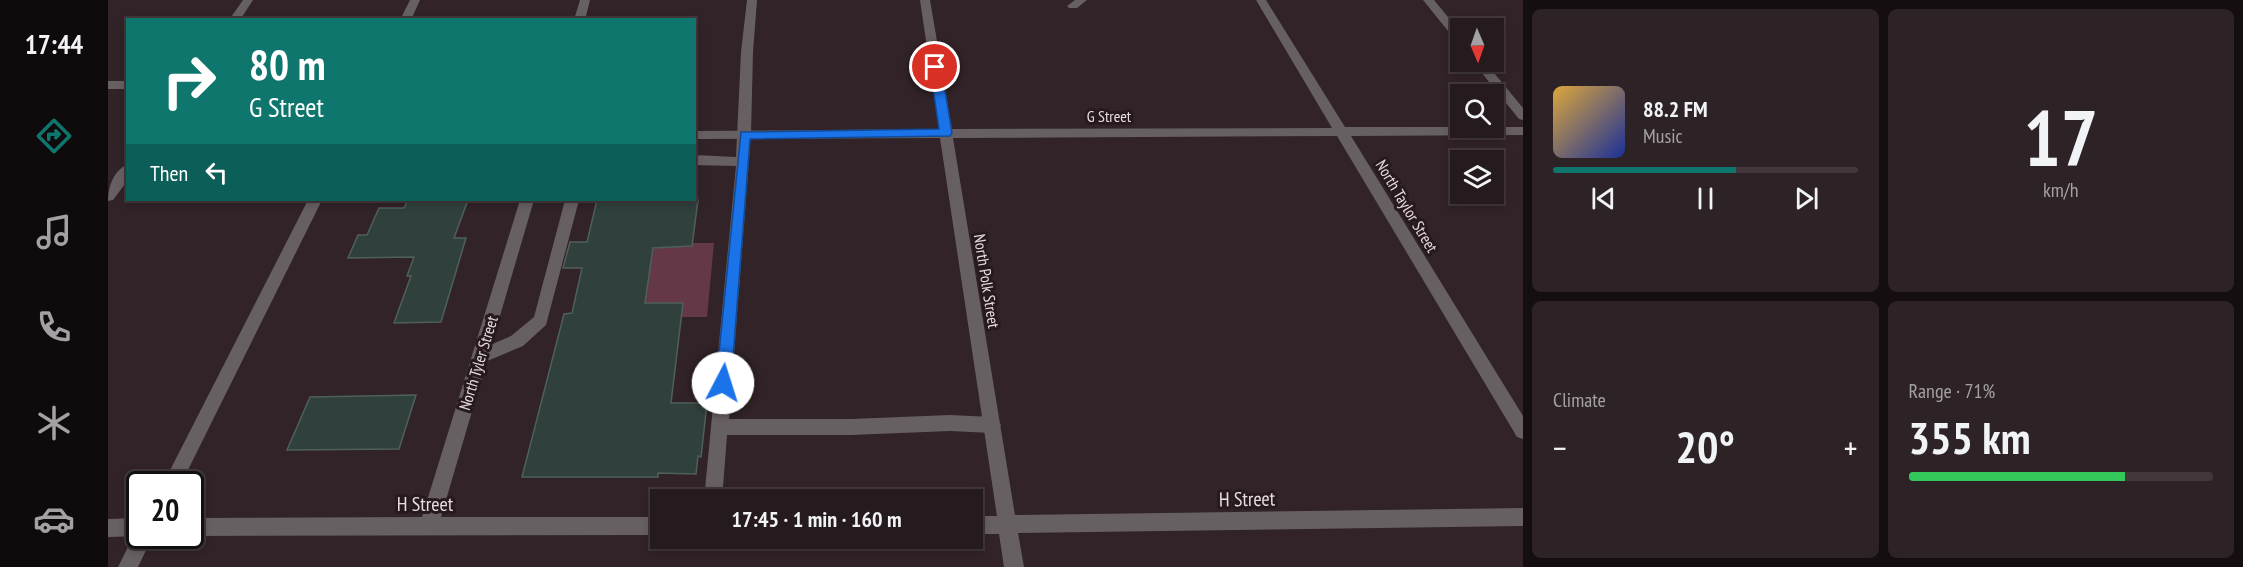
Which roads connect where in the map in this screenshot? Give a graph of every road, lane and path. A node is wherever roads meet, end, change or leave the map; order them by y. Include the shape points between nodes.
1 (248, 0) edge
2 (415, 0) edge
3 (585, 0) edge
4 (752, 0) edge
5 (925, 0) edge
6 (1261, 0) edge
7 (1428, 0) edge
8 (235, 18) edge
9 (406, 18) edge
10 (580, 18) edge
11 (1450, 27) edge
12 (1487, 72) edge
13 (108, 85) edge
14 (126, 85) edge
15 (1523, 116) edge
16 (1523, 131) edge
17 (1341, 132) junction
18 (946, 133) junction
19 (696, 135) edge
20 (745, 135) junction
21 (696, 160) edge
22 (742, 162) junction
23 (126, 172) edge
24 (108, 196) edge
25 (314, 201) edge
26 (527, 201) edge
27 (572, 201) edge
28 (480, 357) junction
29 (992, 425) junction
30 (719, 427) junction
31 (1523, 431) edge
32 (179, 471) edge
33 (714, 489) edge
34 (1523, 517) edge
35 (983, 525) edge
36 (1008, 525) junction
37 (429, 526) junction
38 (650, 526) edge
39 (126, 527) edge
40 (204, 527) edge
41 (108, 528) edge
42 (137, 549) edge
43 (128, 567) edge
44 (1014, 567) edge

1 - 8 street
2 - 9 street
3 - 10 street
4 - 20 street
5 - 18 street, North Polk Street
6 - 17 street, North Taylor Street
7 - 11 street
12 - 15 street
13 - 14 street
16 - 17 street, G Street
17 - 18 street, G Street
17 - 31 street, North Taylor Street
18 - 20 street, G Street
18 - 29 street, North Polk Street
19 - 20 street, G Street
20 - 22 street
21 - 22 street
22 - 30 street
23 - 24 street
25 - 32 street
26 - 28 street, North Tyler Street
27 - 28 street via 541,320 516,341
28 - 37 street, North Tyler Street
29 - 30 street
29 - 36 street, North Polk Street
30 - 33 street
34 - 36 street, H Street
35 - 36 street, H Street
36 - 44 street, North Polk Street
37 - 38 street, H Street
37 - 40 street, H Street
39 - 41 street
42 - 43 street

